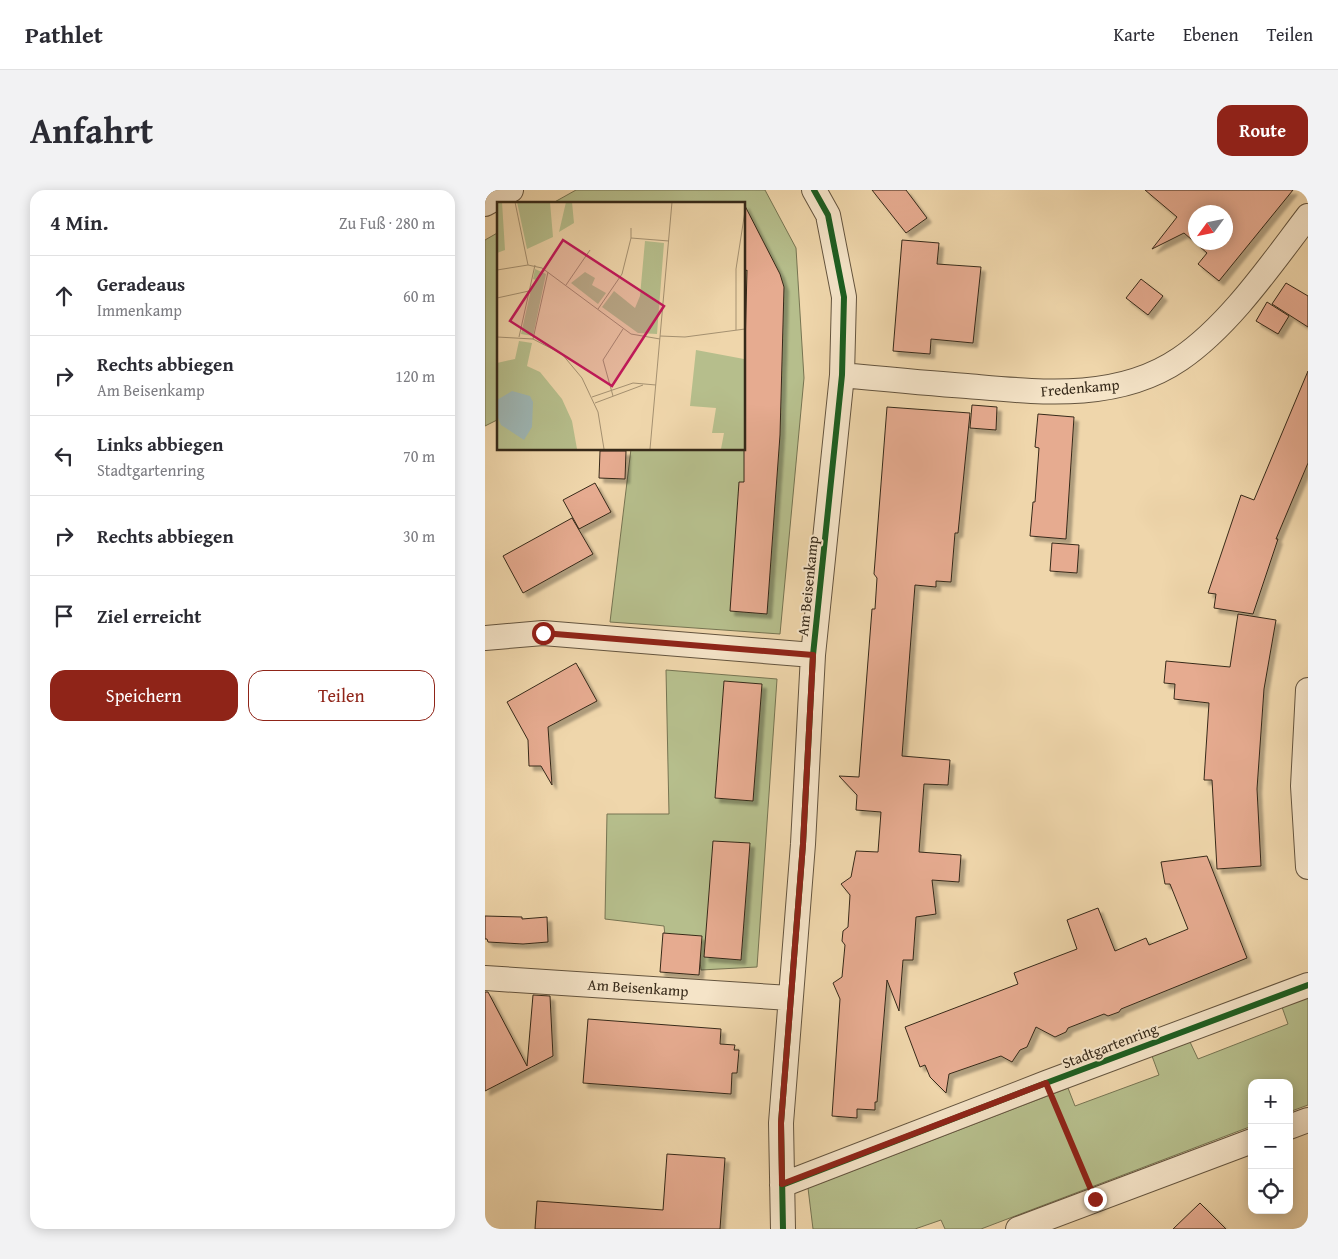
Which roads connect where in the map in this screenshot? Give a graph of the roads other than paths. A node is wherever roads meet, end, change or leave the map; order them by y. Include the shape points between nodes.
1 (511, 190) edge
2 (814, 190) edge
3 (485, 204) edge
4 (1308, 216) edge
5 (842, 375) junction
6 (485, 638) edge
7 (813, 655) junction
8 (1308, 690) edge
9 (1308, 867) edge
10 (485, 978) edge
11 (1308, 985) edge
12 (791, 998) junction
13 (1308, 1120) edge
14 (1293, 1126) edge
15 (1248, 1142) edge
16 (782, 1184) junction
17 (783, 1229) edge
18 (1018, 1229) edge

1 - 3 street
2 - 5 street, Am Beisenkamp via 828,214 844,297
4 - 5 street, Fredenkamp via 1250,291 1215,329 1181,359 1131,383 1099,389 1041,392
5 - 7 street, Am Beisenkamp
6 - 7 street via 543,633
7 - 12 street, Am Beisenkamp
8 - 9 street via 1303,786
10 - 12 street, Am Beisenkamp
11 - 16 street, Stadtgartenring
12 - 16 street, Am Beisenkamp via 781,1123
13 - 14 street
15 - 18 street
16 - 17 street, Am Beisenkamp

